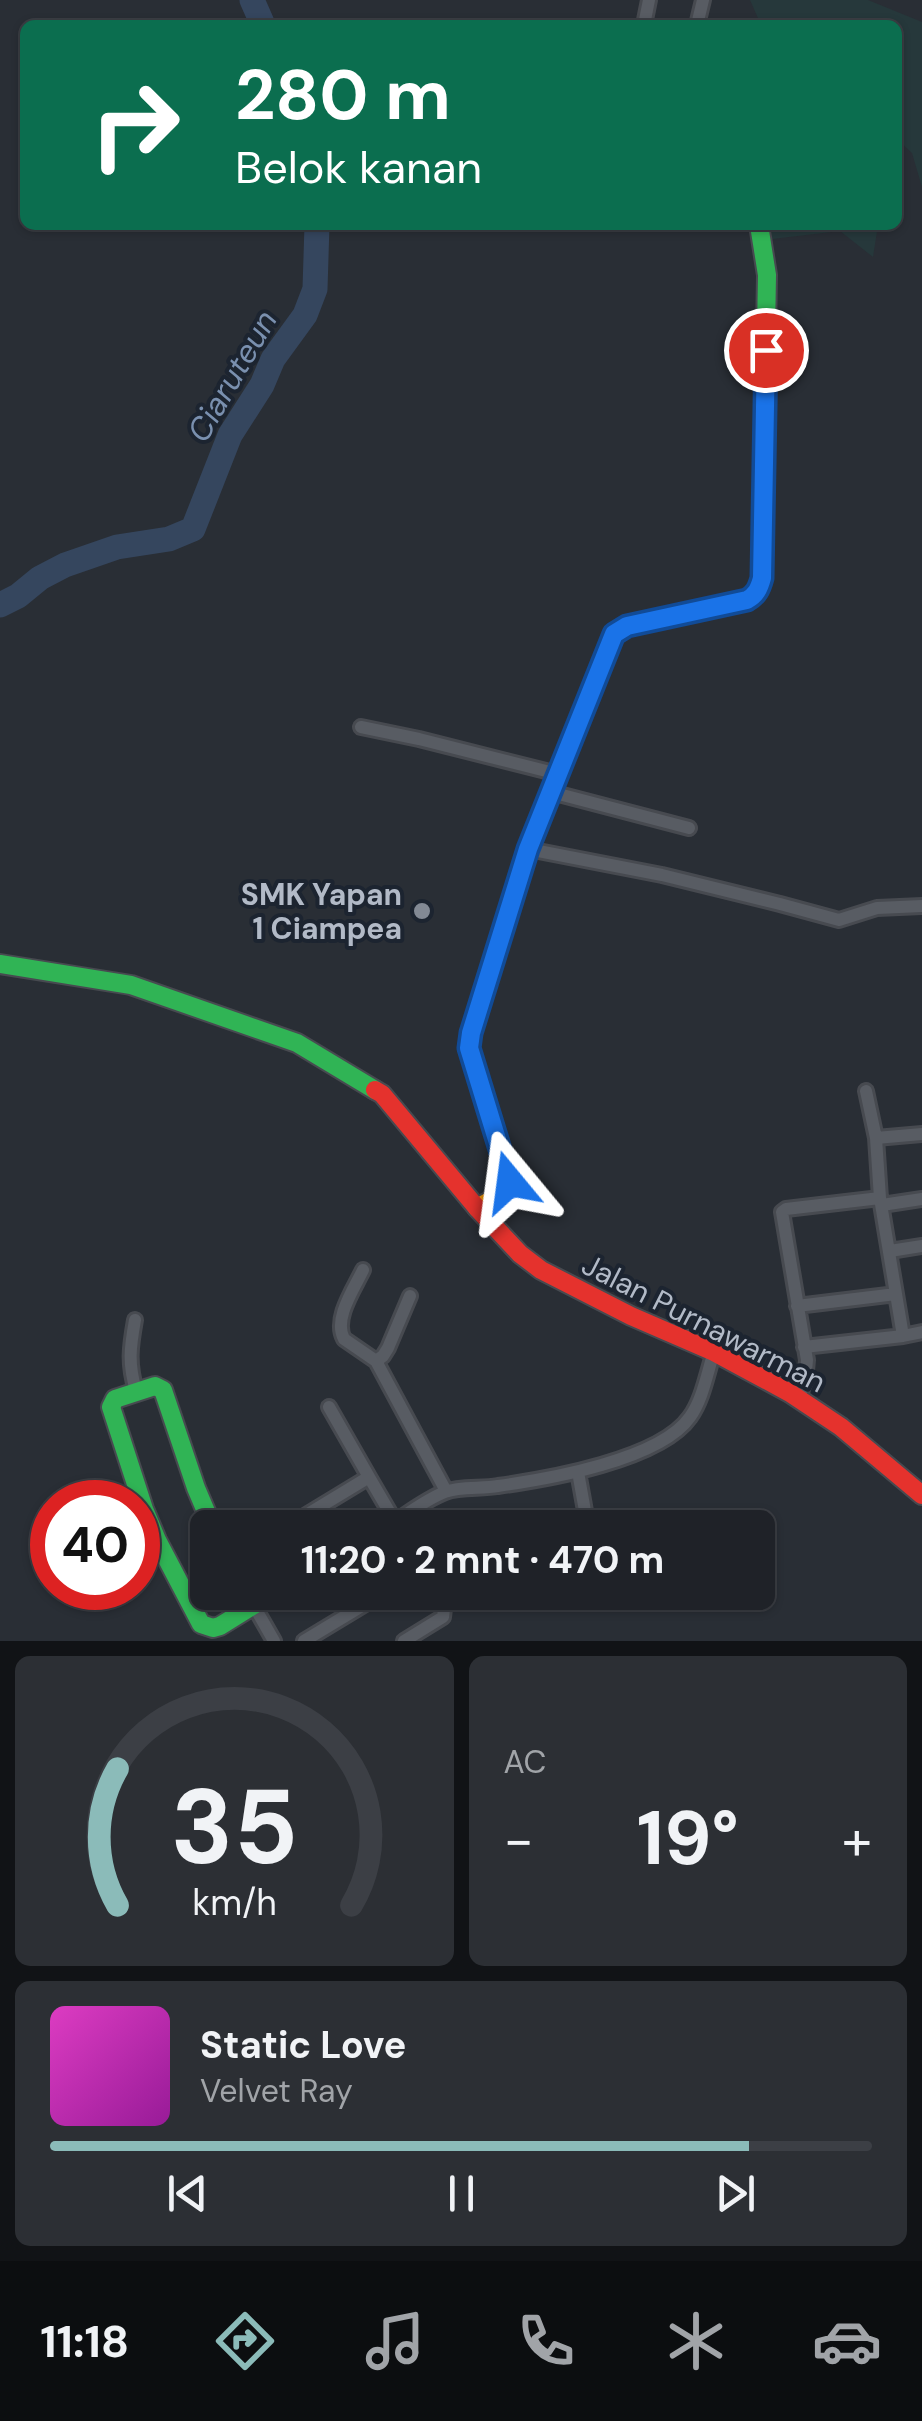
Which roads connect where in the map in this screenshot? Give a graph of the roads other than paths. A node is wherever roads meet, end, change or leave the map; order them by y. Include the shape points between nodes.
1 (760, 230) edge
2 (361, 727) dead end
3 (555, 783) junction
4 (689, 828) dead end
5 (528, 849) junction
6 (922, 906) edge
7 (0, 964) edge
8 (866, 1091) dead end
9 (922, 1134) edge
10 (876, 1138) junction
11 (922, 1199) edge
12 (881, 1201) junction
13 (477, 1208) junction
14 (922, 1246) edge
15 (890, 1252) junction
16 (363, 1270) dead end
17 (896, 1294) junction
18 (410, 1296) dead end
19 (797, 1306) junction
20 (135, 1320) dead end
21 (922, 1332) edge
22 (903, 1336) junction
23 (804, 1347) junction
24 (714, 1352) junction
25 (376, 1361) junction
26 (136, 1390) junction
27 (790, 1393) junction
28 (329, 1408) dead end
29 (578, 1472) junction
30 (369, 1477) junction
31 (446, 1491) junction
32 (922, 1494) edge
33 (205, 1510) edge
34 (315, 1510) edge
35 (386, 1510) edge
36 (416, 1510) edge
37 (586, 1510) edge
38 (190, 1604) edge
39 (193, 1610) edge
40 (238, 1610) edge
41 (256, 1610) edge
42 (355, 1610) edge
43 (444, 1610) edge
44 (274, 1641) edge
45 (304, 1641) edge
46 (404, 1641) edge

1 - 3 street via 768,275 760,587 747,600 614,634
2 - 3 street
3 - 4 street
3 - 5 street
5 - 6 street via 830,919
5 - 13 street via 471,1033 469,1048 510,1182
7 - 13 street, Jalan Purnawarman via 131,985 297,1043 382,1094
8 - 10 street
9 - 10 street
10 - 12 street
11 - 12 street
12 - 15 street
12 - 19 street via 782,1212
13 - 24 street, Jalan Purnawarman via 541,1270
14 - 15 street
15 - 17 street
16 - 25 street via 340,1334
17 - 19 street
17 - 22 street
18 - 25 street
19 - 23 street
20 - 26 street via 129,1368
21 - 22 street
22 - 23 street
23 - 27 street via 805,1382 801,1392
24 - 27 street, Jalan Purnawarman
24 - 29 street via 697,1406 675,1433
25 - 31 street
26 - 33 street via 162,1390
26 - 38 street via 111,1407 144,1510
27 - 32 street, Jalan Purnawarman
28 - 30 street
29 - 31 street
29 - 37 street
30 - 34 street
30 - 35 street
31 - 36 street
39 - 40 street via 206,1627 220,1626
41 - 44 street
42 - 45 street
43 - 46 street

